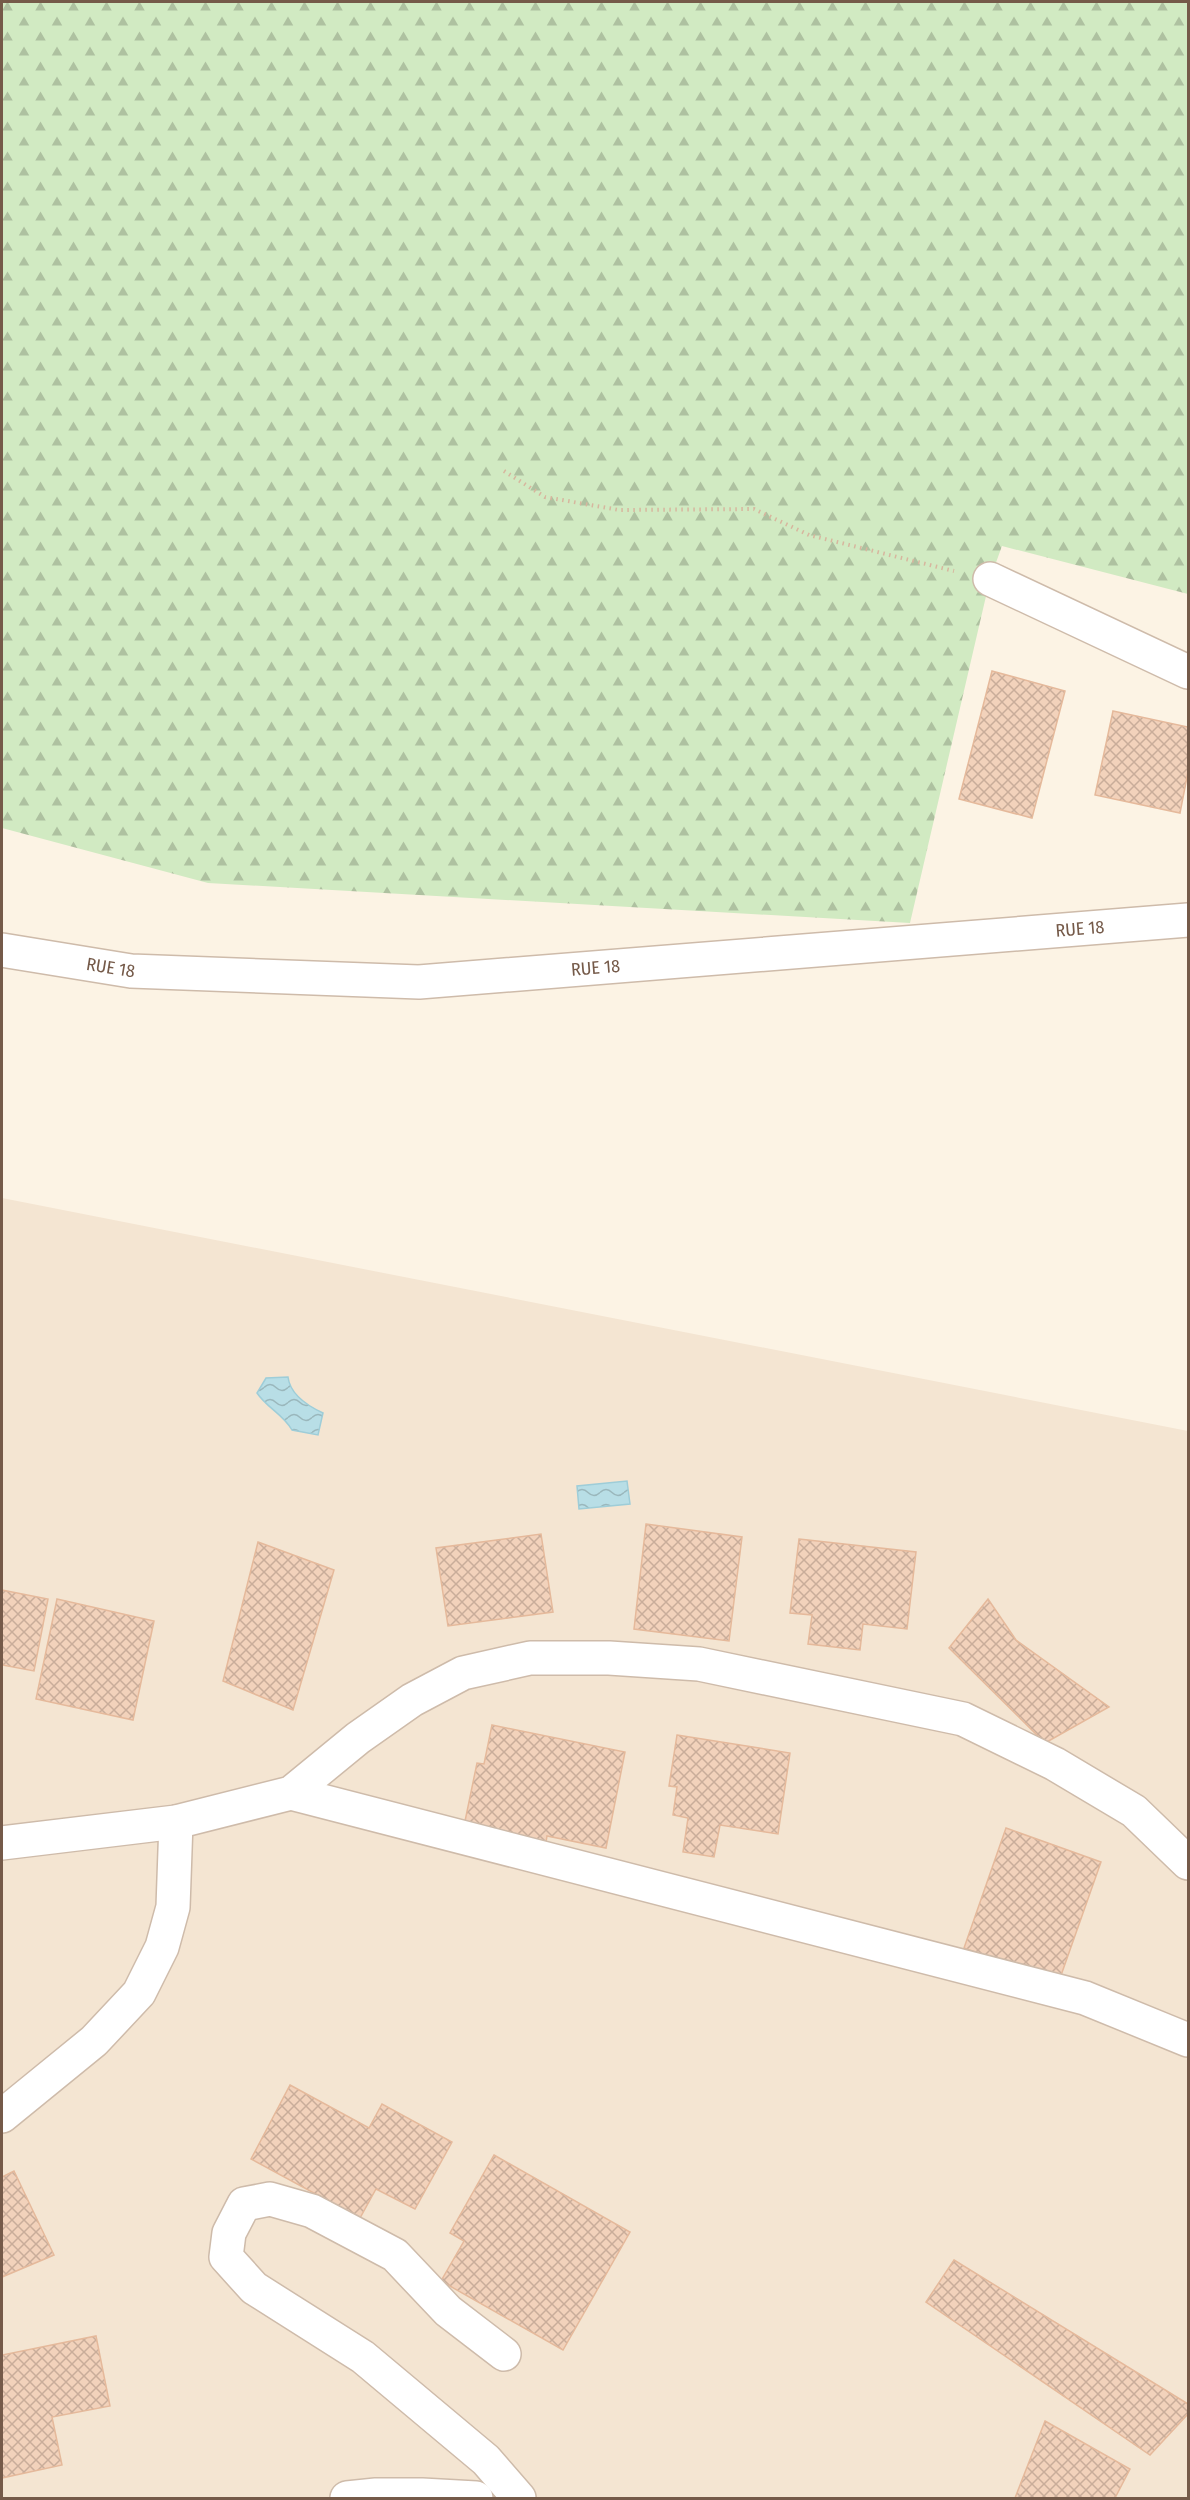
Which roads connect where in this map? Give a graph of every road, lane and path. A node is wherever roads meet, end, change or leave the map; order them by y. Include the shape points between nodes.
1 (504, 471) dead end
2 (990, 579) joint
3 (1188, 672) edge
4 (1188, 920) edge
5 (1121, 925) junction
6 (1188, 944) edge
7 (2, 950) edge
8 (291, 1793) junction
9 (176, 1822) junction
10 (2, 1843) edge
11 (1188, 1863) edge
12 (1188, 2040) edge
13 (2, 2116) edge
14 (504, 2354) dead end
15 (347, 2499) edge
16 (476, 2499) edge
17 (519, 2499) edge

1 - 2 path via 545,497 618,510 754,509 809,535
2 - 3 street
4 - 5 street, RUE 18
5 - 6 street
5 - 7 street, RUE 18 via 419,982 131,970
8 - 9 street
8 - 11 street via 412,1700 463,1673 530,1658 699,1664 963,1719 1055,1764 1134,1811
8 - 12 street via 1085,1998
9 - 10 street
9 - 13 street via 174,1907 162,1947 139,1993 94,2041
14 - 17 street via 448,2310 395,2255 312,2211 270,2199 244,2204 229,2233 226,2256 254,2288 363,2357 486,2460
15 - 16 street via 376,2494 422,2494

